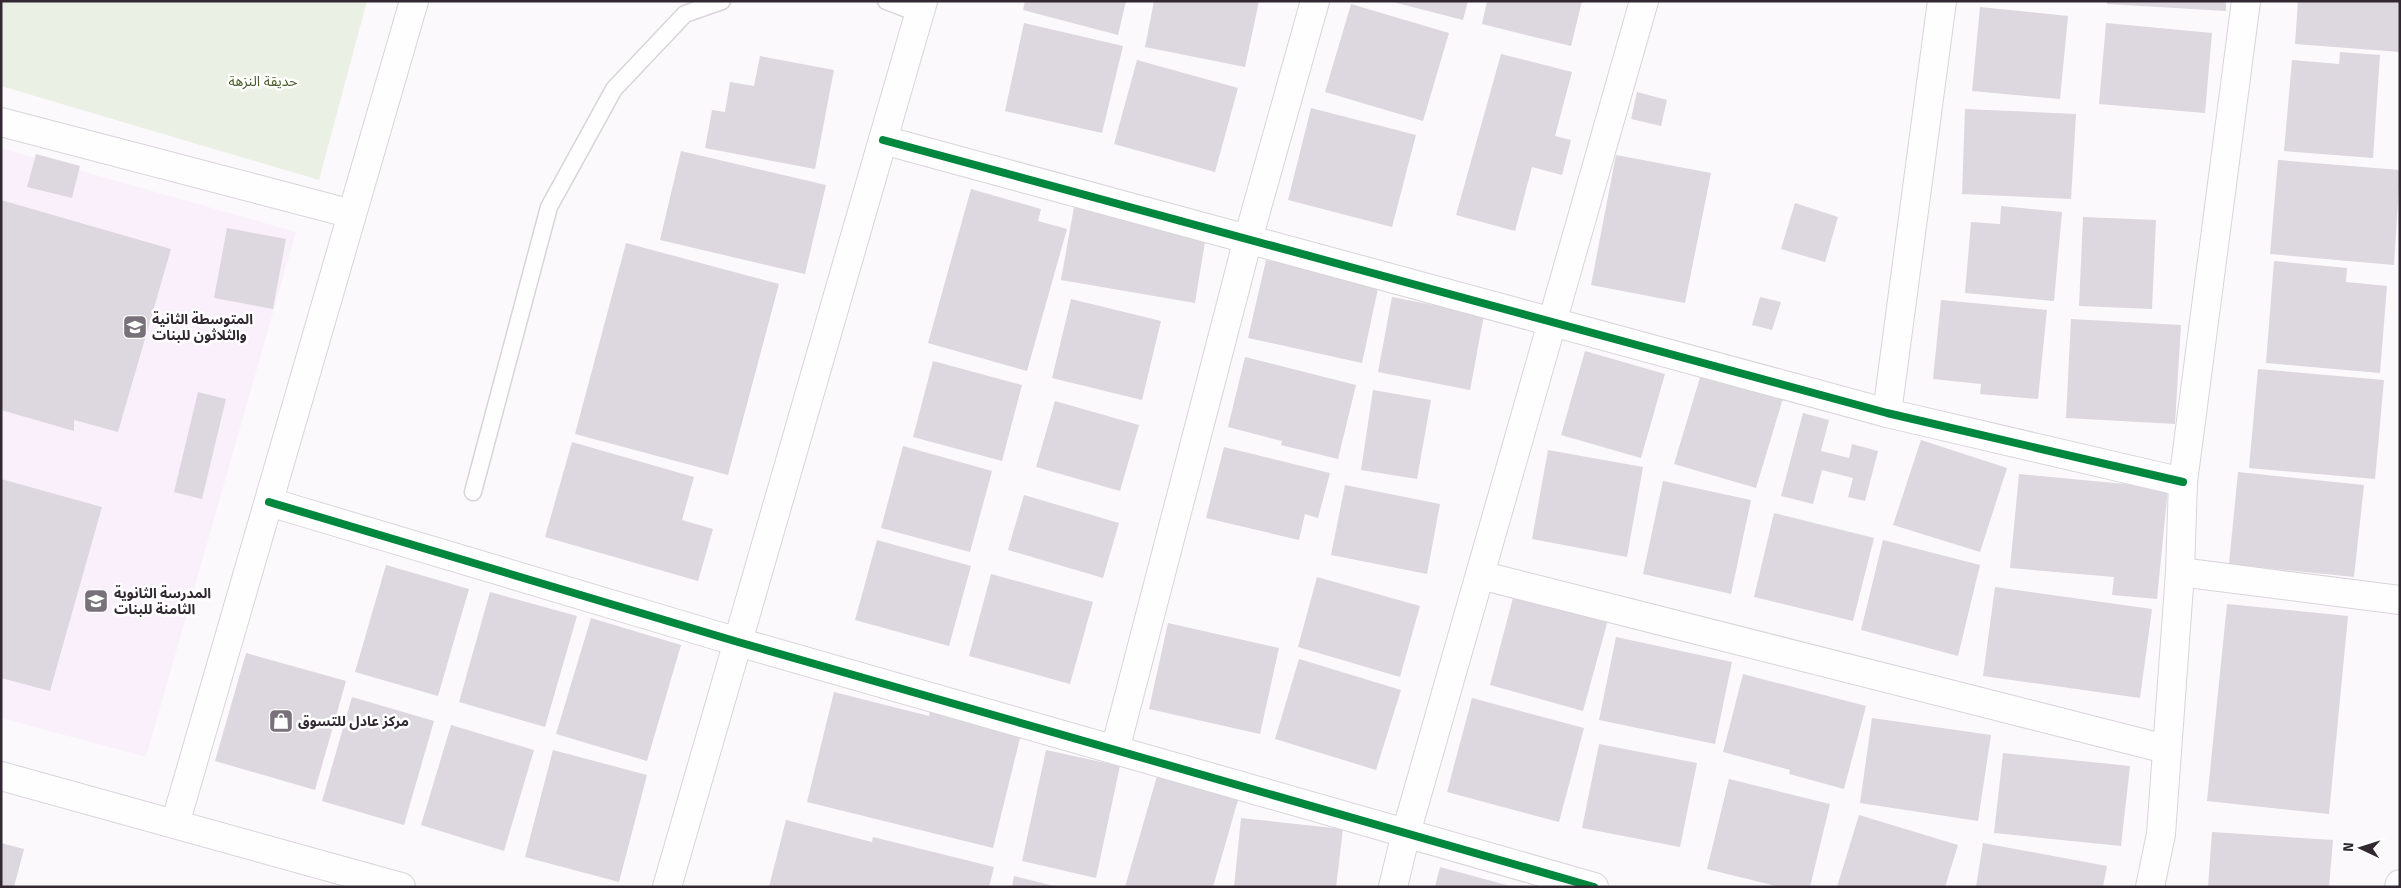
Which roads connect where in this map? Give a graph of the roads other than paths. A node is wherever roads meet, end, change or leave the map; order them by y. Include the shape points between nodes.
1 (414, 1) edge
2 (722, 1) edge
3 (886, 1) edge
4 (1315, 1) edge
5 (1644, 1) edge
6 (1942, 1) edge
7 (2246, 1) edge
8 (922, 8) edge
9 (1, 122) edge
10 (883, 140) junction
11 (352, 214) junction
12 (1248, 239) junction
13 (1552, 321) junction
14 (1887, 413) junction
15 (2183, 482) junction
16 (473, 492) dead end
17 (269, 502) junction
18 (2180, 572) junction
19 (1480, 575) junction
20 (2400, 600) edge
21 (738, 642) junction
22 (2166, 749) junction
23 (1115, 750) junction
24 (1, 776) edge
25 (175, 824) junction
26 (1406, 833) junction
27 (400, 887) edge
28 (667, 887) edge
29 (1393, 887) edge
30 (1594, 887) edge
31 (2150, 887) edge

1 - 11 street
2 - 16 lane via 686,14 614,89 549,207
3 - 8 lane
4 - 12 street
5 - 13 street
6 - 14 street
7 - 15 street
8 - 10 street
9 - 11 street
10 - 12 street
10 - 21 street
11 - 17 street
12 - 13 street
12 - 23 street
13 - 14 street
13 - 19 street
14 - 15 street
15 - 18 street
17 - 21 street
17 - 25 street
18 - 20 street
18 - 22 street
19 - 22 street
19 - 26 street
21 - 23 street
21 - 28 street
22 - 31 street via 2161,834
23 - 26 street
24 - 25 street
25 - 27 street
26 - 29 street
26 - 30 street

